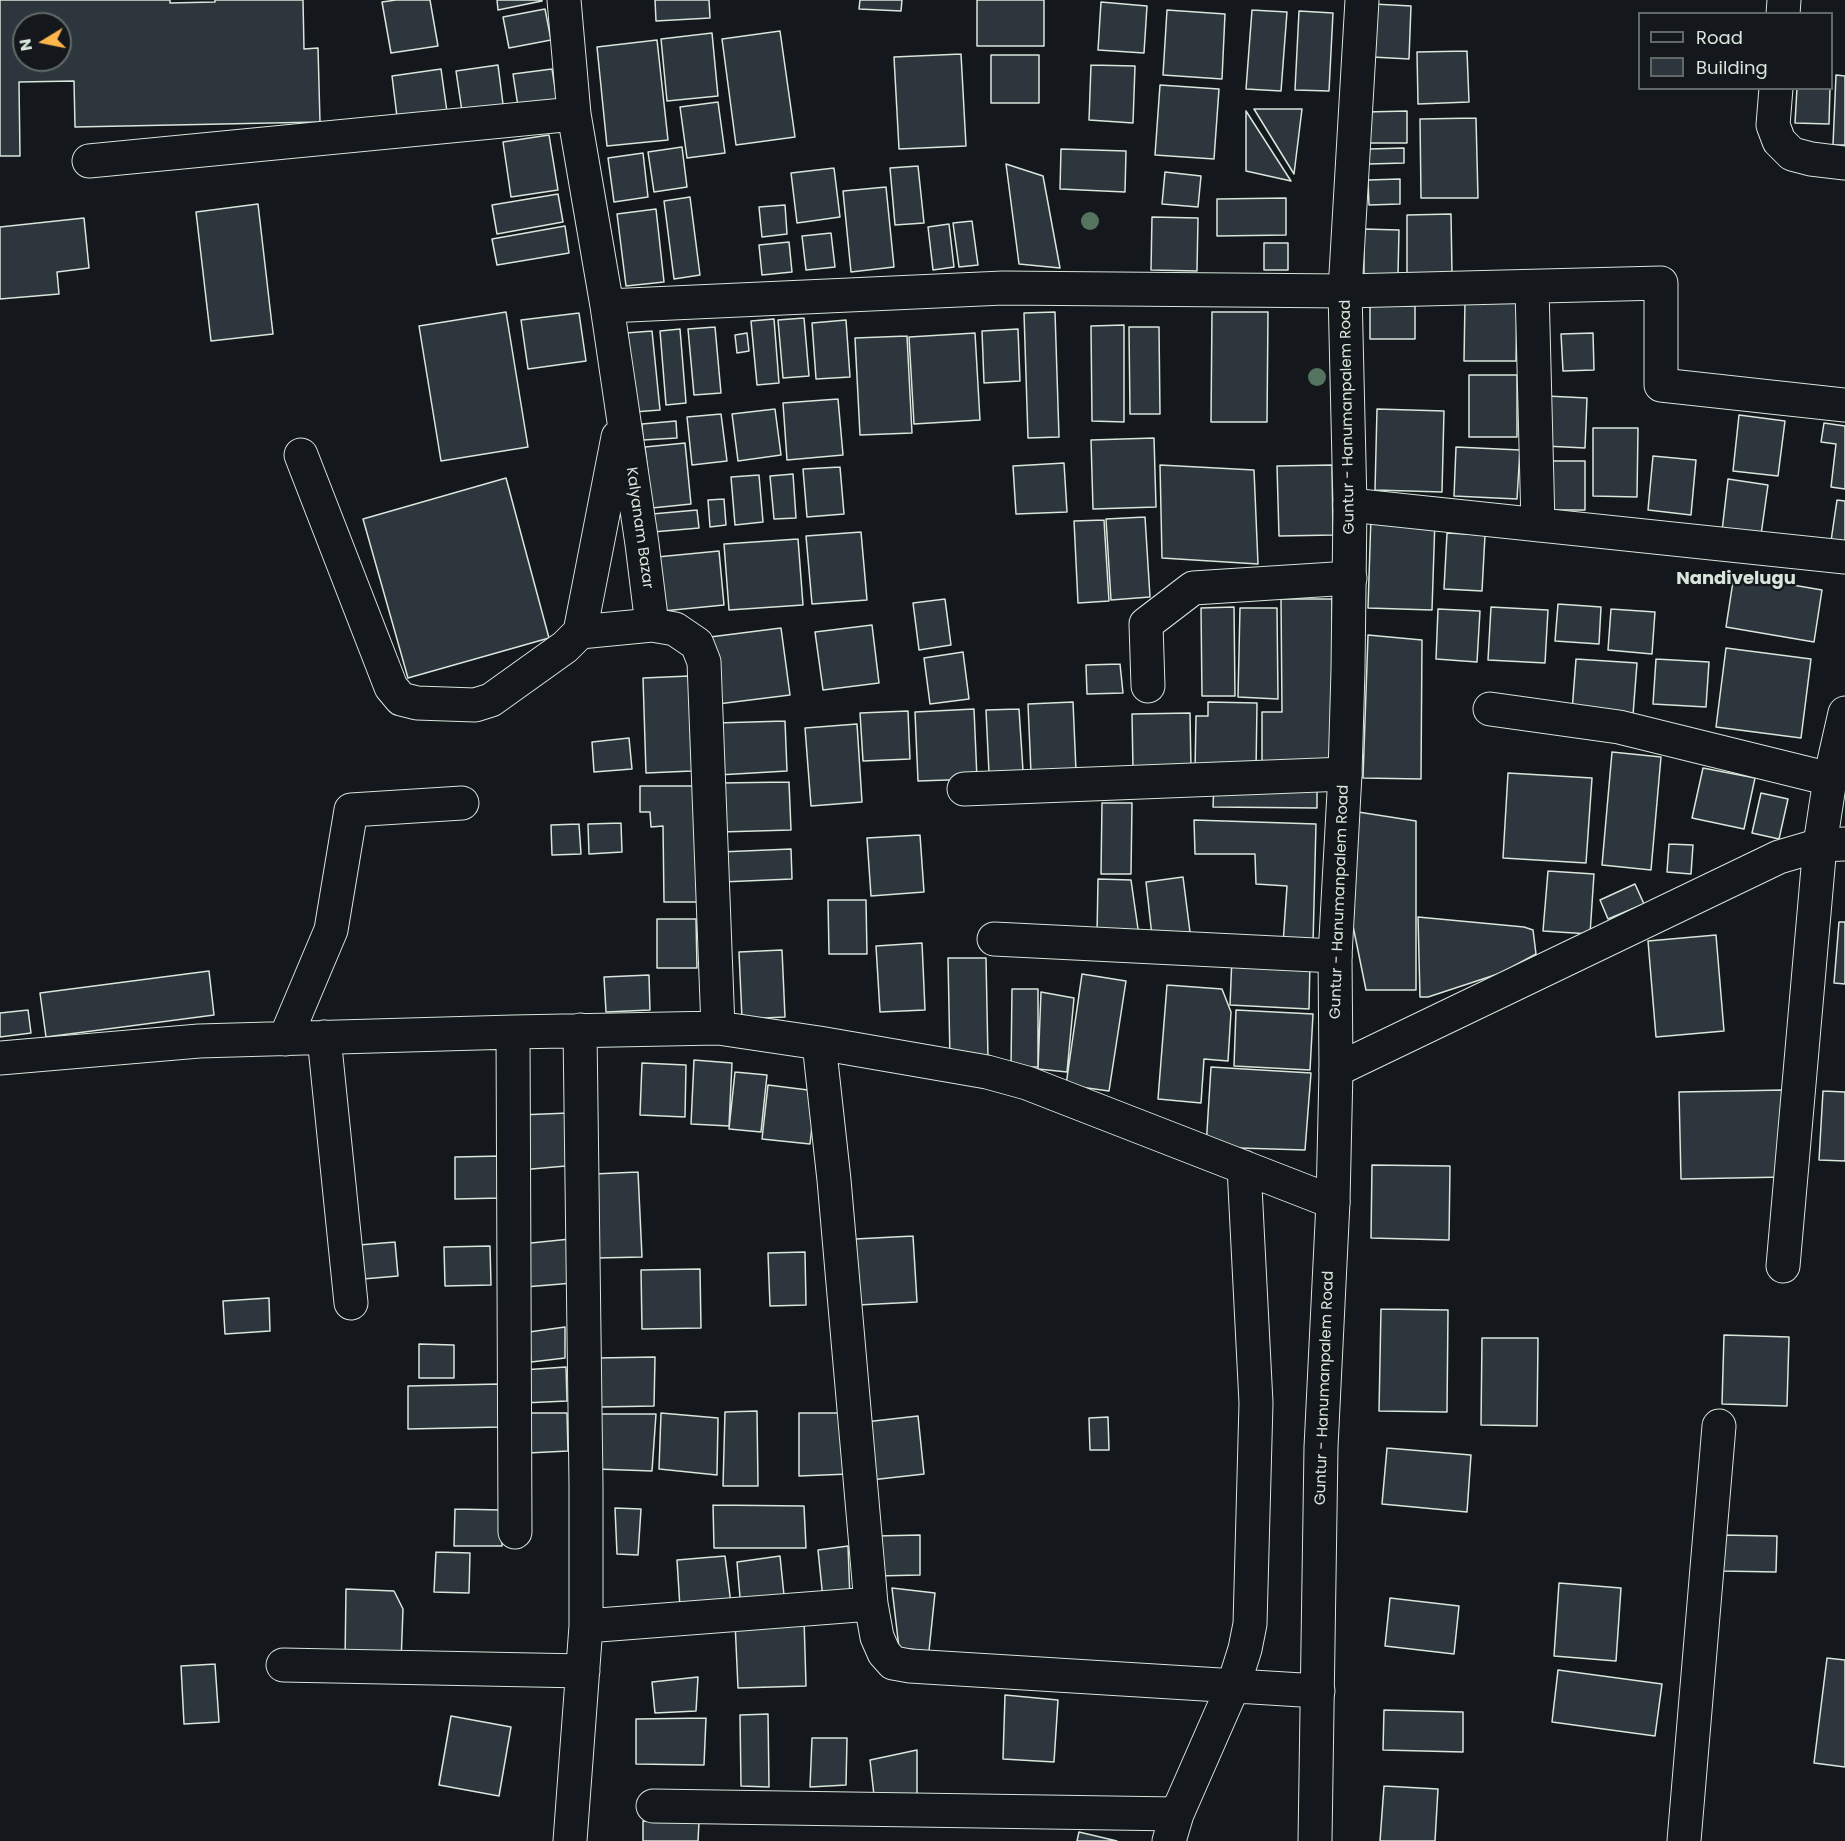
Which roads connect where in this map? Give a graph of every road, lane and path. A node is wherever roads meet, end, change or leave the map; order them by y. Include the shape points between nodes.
1 (564, 0) edge
2 (1362, 0) edge
3 (1776, 90) edge
4 (574, 114) junction
5 (89, 161) dead end
6 (1845, 163) edge
7 (1532, 287) junction
8 (1345, 291) junction
9 (607, 306) junction
10 (1845, 405) edge
11 (623, 413) junction
12 (302, 455) dead end
13 (1350, 505) junction
14 (1538, 525) junction
15 (1845, 557) edge
16 (1350, 578) junction
17 (652, 625) junction
18 (580, 632) junction
19 (1148, 686) dead end
20 (1490, 709) dead end
21 (1845, 713) edge
22 (1345, 774) junction
23 (1830, 779) junction
24 (964, 789) dead end
25 (462, 803) dead end
26 (1832, 844) edge
27 (994, 939) dead end
28 (1335, 956) junction
29 (718, 1028) junction
30 (580, 1030) junction
31 (513, 1032) junction
32 (324, 1037) junction
33 (285, 1039) junction
34 (819, 1043) junction
35 (0, 1058) edge
36 (1336, 1070) junction
37 (1244, 1167) junction
38 (1333, 1202) junction
39 (1783, 1266) dead end
40 (351, 1303) dead end
41 (1719, 1426) dead end
42 (514, 1532) dead end
43 (871, 1604) junction
44 (586, 1626) junction
45 (283, 1665) dead end
46 (583, 1671) junction
47 (1234, 1684) junction
48 (1318, 1691) junction
49 (653, 1806) dead end
50 (1173, 1828) edge
51 (570, 1841) edge
52 (1315, 1841) edge
53 (1684, 1841) edge

1 - 4 street, Kalyanam Bazar
2 - 8 street, Guntur - Hanumanpalem Road
3 - 6 street via 1773,125 1779,141 1792,154
4 - 5 street
4 - 9 street, Kalyanam Bazar
7 - 8 street
7 - 10 street via 1661,283 1661,385
7 - 14 street
8 - 9 street via 1003,288
8 - 13 street, Guntur - Hanumanpalem Road
9 - 11 street, Kalyanam Bazar
11 - 17 street, Kalyanam Bazar
11 - 18 street
12 - 18 street via 391,687 401,699 475,705 491,700
13 - 14 street
13 - 16 street, Guntur - Hanumanpalem Road
14 - 15 street
16 - 19 street via 1193,588 1146,624
16 - 22 street, Guntur - Hanumanpalem Road
17 - 18 street
17 - 29 street via 675,629 697,644 704,662
20 - 23 street via 1619,728
21 - 23 street
22 - 24 street
22 - 28 street, Guntur - Hanumanpalem Road
23 - 26 street
25 - 33 street via 351,810 331,930
26 - 36 street via 1779,857
26 - 39 street
27 - 28 street
28 - 36 street, Guntur - Hanumanpalem Road
29 - 30 street
29 - 34 street
30 - 31 street
30 - 44 street
31 - 32 street
31 - 42 street
32 - 33 street
32 - 40 street
33 - 35 street via 199,1041
34 - 37 street via 987,1072 1027,1083
34 - 43 street
36 - 38 street, Guntur - Hanumanpalem Road
37 - 38 street
37 - 47 street via 1256,1403 1250,1623
38 - 48 street, Guntur - Hanumanpalem Road via 1321,1448
41 - 53 street
43 - 44 street
43 - 47 street via 877,1637 893,1663
44 - 46 street
45 - 46 street
46 - 51 street
47 - 48 street
47 - 50 street
48 - 52 street, Guntur - Hanumanpalem Road
49 - 50 street

